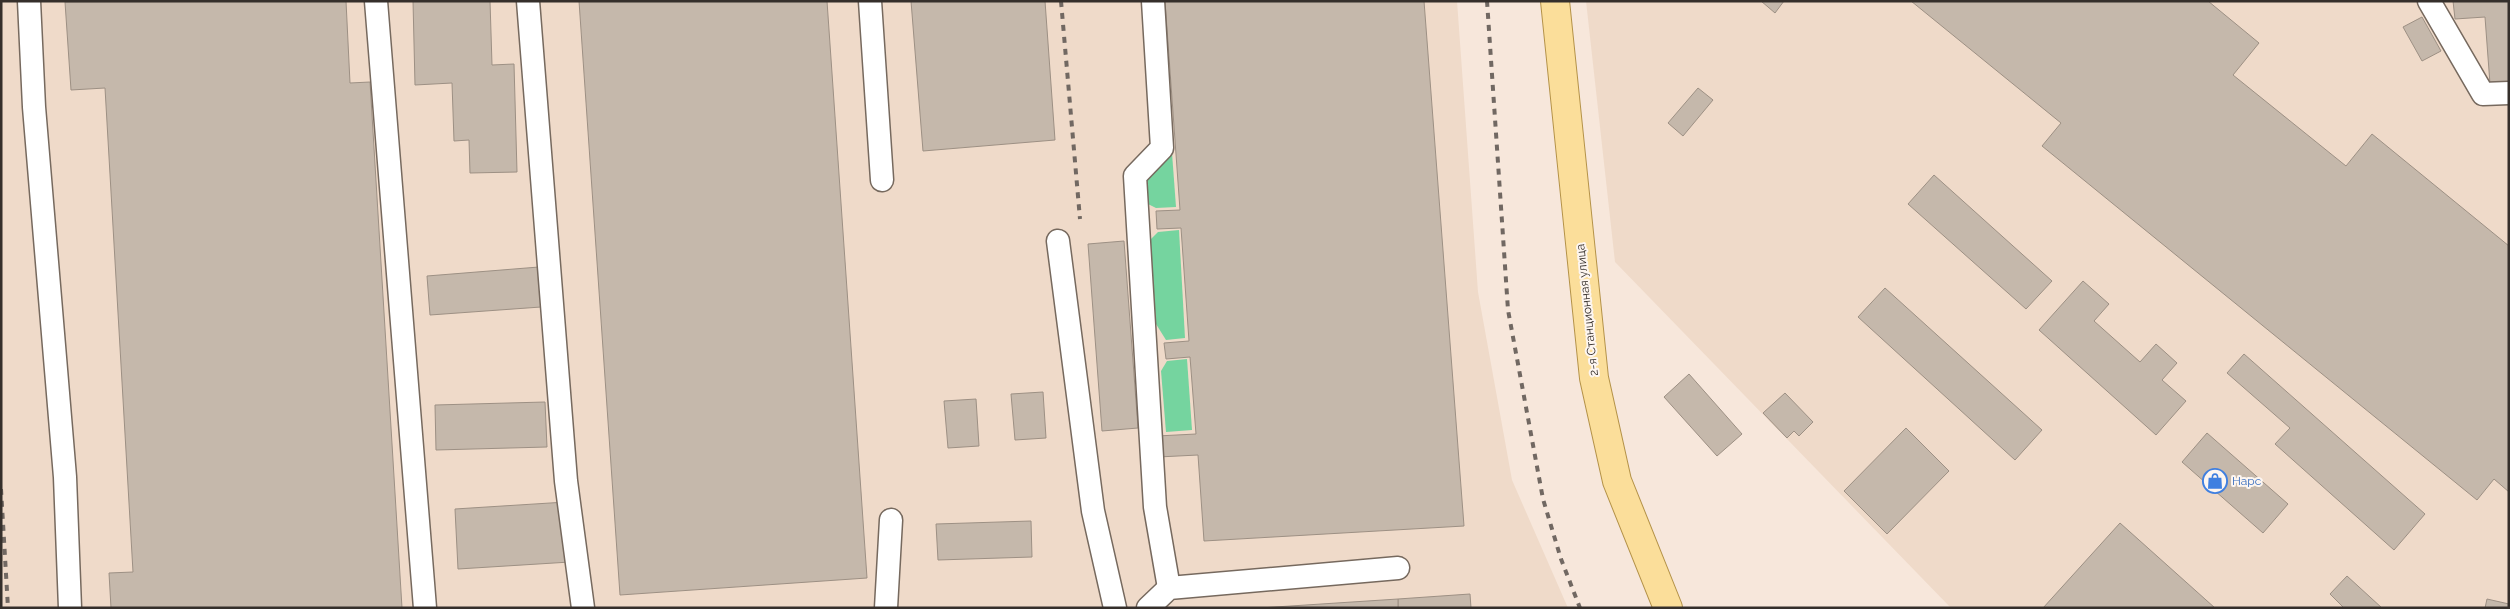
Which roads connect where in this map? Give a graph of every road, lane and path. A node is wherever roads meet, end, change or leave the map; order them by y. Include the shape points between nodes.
1 (29, 1) edge
2 (376, 1) edge
3 (528, 1) edge
4 (870, 1) edge
5 (1153, 1) edge
6 (1555, 1) edge
7 (2429, 1) edge
8 (2509, 93) edge
9 (882, 180) dead end
10 (1058, 241) dead end
11 (891, 520) dead end
12 (1398, 568) dead end
13 (1169, 588) junction
14 (70, 608) edge
15 (425, 608) edge
16 (583, 608) edge
17 (886, 608) edge
18 (1115, 608) edge
19 (1148, 608) edge
20 (1668, 608) edge

1 - 14 lane via 34,107 65,477
2 - 15 lane
3 - 16 lane via 566,481
4 - 9 lane
5 - 13 lane via 1162,148 1135,176 1155,507
6 - 20 main road, 2-я Станционная улица via 1594,378 1617,481
7 - 8 lane via 2483,94
10 - 18 lane via 1093,511
11 - 17 lane
12 - 13 lane
13 - 19 lane

